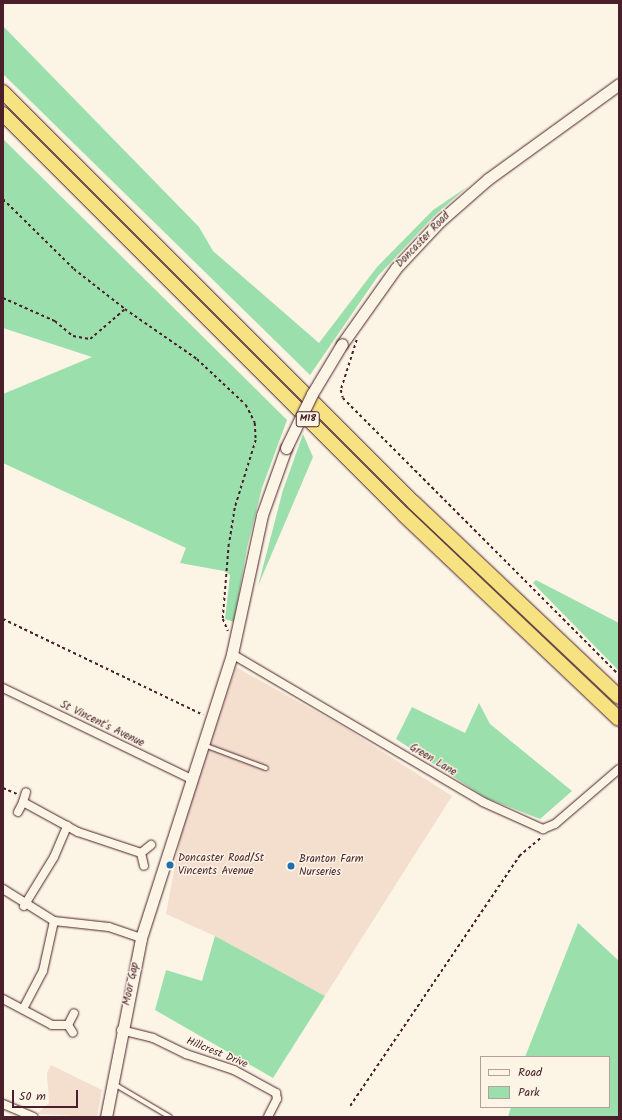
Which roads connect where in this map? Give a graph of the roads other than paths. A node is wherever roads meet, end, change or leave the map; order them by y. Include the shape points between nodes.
1 (619, 84) edge
2 (3, 92) edge
3 (3, 114) edge
4 (232, 654) junction
5 (3, 688) edge
6 (619, 697) edge
7 (619, 719) edge
8 (203, 744) junction
9 (266, 768) dead end
10 (619, 769) edge
11 (191, 779) junction
12 (18, 812) dead end
13 (67, 826) junction
14 (151, 844) dead end
15 (141, 853) junction
16 (144, 866) dead end
17 (3, 889) edge
18 (24, 906) junction
19 (54, 921) junction
20 (141, 938) junction
21 (3, 999) edge
22 (23, 1009) junction
23 (74, 1014) dead end
24 (68, 1025) junction
25 (121, 1030) junction
26 (73, 1033) dead end
27 (112, 1083) junction
28 (3, 1104) edge
29 (33, 1117) edge
30 (106, 1117) edge
31 (170, 1117) edge
32 (268, 1117) edge

1 - 4 main road, Doncaster Road, bridge via 488,179 440,221 396,268 350,332 312,394 286,448 262,515
2 - 6 highway, M18 via 414,503
3 - 7 highway, M18 via 404,515
4 - 8 main road, Moor Gap
4 - 10 street, Green Lane via 483,802 543,829 555,824
5 - 11 street, St Vincent's Avenue
8 - 9 lane
8 - 11 main road, Moor Gap
11 - 20 main road, Moor Gap
12 - 13 street via 24,797
13 - 15 street
13 - 18 street via 51,862
14 - 15 street
15 - 16 street
17 - 18 street
18 - 19 street
19 - 20 street via 109,927
19 - 22 street via 43,971
20 - 25 main road, Moor Gap
21 - 22 street
22 - 24 street via 52,1025
23 - 24 street
24 - 26 street
25 - 27 main road, Moor Gap
25 - 32 street, Hillcrest Drive via 153,1038 186,1054 234,1070 276,1093 277,1099
27 - 30 main road, Moor Gap
27 - 31 lane
28 - 29 street

